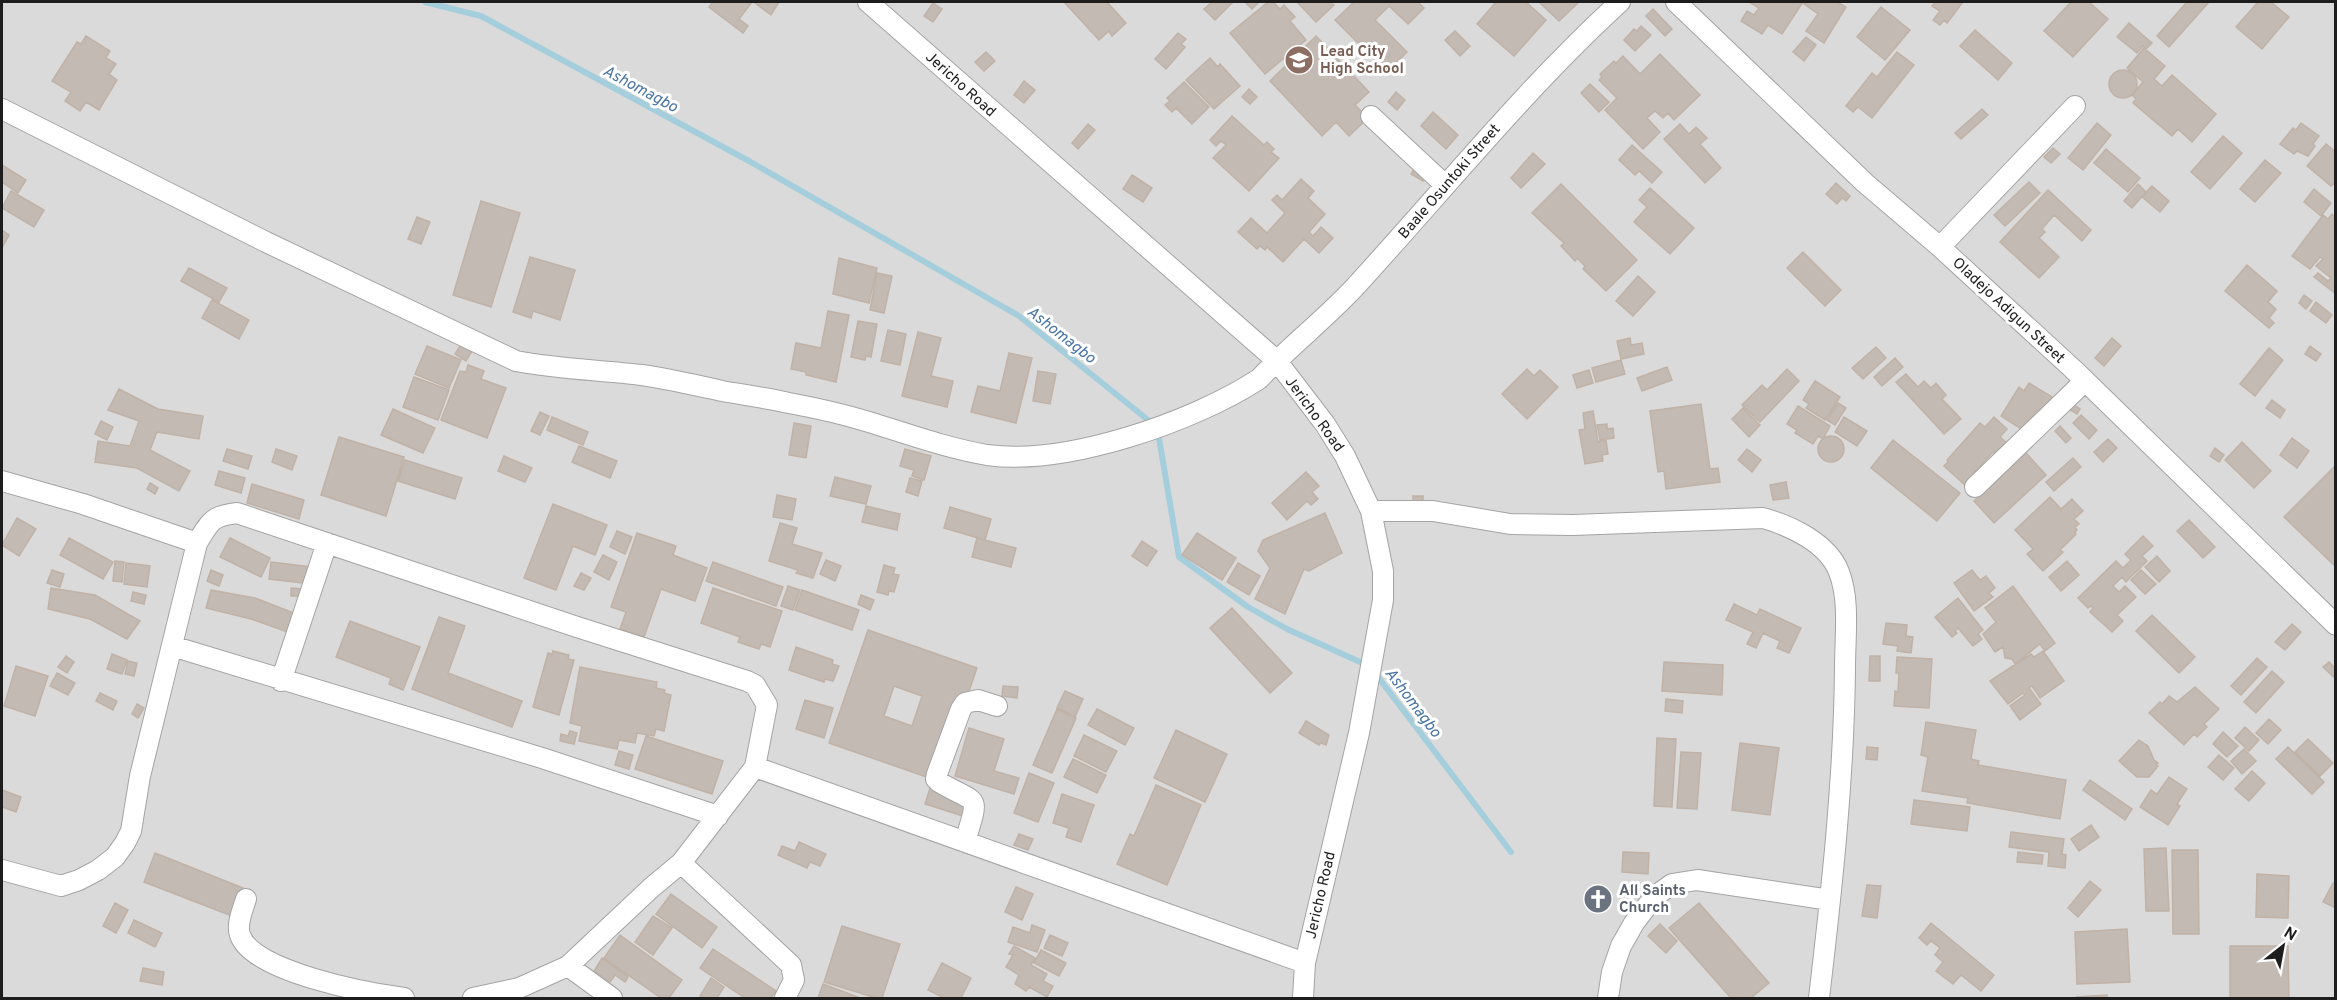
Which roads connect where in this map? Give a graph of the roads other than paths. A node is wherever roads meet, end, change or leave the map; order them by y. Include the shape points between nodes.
1 (868, 2) edge
2 (1620, 2) edge
3 (1676, 2) edge
4 (2076, 106) dead end
5 (2, 110) edge
6 (1371, 116) dead end
7 (1445, 185) junction
8 (1940, 247) junction
9 (1276, 360) junction
10 (2085, 381) junction
11 (2, 481) edge
12 (1975, 487) dead end
13 (1371, 511) junction
14 (196, 543) junction
15 (327, 543) junction
16 (2336, 625) edge
17 (172, 646) junction
18 (281, 681) junction
19 (997, 706) dead end
20 (755, 766) junction
21 (718, 816) junction
22 (965, 842) junction
23 (681, 863) junction
24 (2, 870) edge
25 (246, 899) dead end
26 (1830, 900) junction
27 (1305, 963) junction
28 (568, 966) junction
29 (404, 999) edge
30 (473, 999) edge
31 (612, 999) edge
32 (785, 999) edge
33 (1303, 999) edge
34 (1608, 999) edge
35 (1819, 999) edge

1 - 9 street, Jericho Road
2 - 7 street, Baale Osuntoki Street via 1561,57
3 - 8 street, Oladejo Adigun Street via 1865,183
4 - 8 street
5 - 9 street, Baale Osuntoki Street via 516,361 654,377 789,403 952,448 1026,456 1070,452 1111,442 1196,412 1242,390
6 - 7 street
7 - 9 street, Baale Osuntoki Street via 1352,290
8 - 10 street, Oladejo Adigun Street
9 - 13 street, Jericho Road via 1330,432
10 - 12 street
10 - 16 street, Oladejo Adigun Street
11 - 14 street
13 - 26 street via 1433,512 1510,524 1763,518 1781,523 1825,552 1843,584 1845,622 1840,807
13 - 27 street, Jericho Road via 1380,545 1383,600 1359,733
14 - 15 street via 219,515 237,513
14 - 17 street
15 - 18 street
15 - 20 street via 755,685 767,705
17 - 18 street
17 - 24 street via 140,776 131,831 115,857 79,880 61,885
18 - 21 street via 542,758
19 - 22 street via 978,700 965,703 937,774 939,782 974,803
20 - 21 street
20 - 22 street
21 - 23 street
22 - 27 street
23 - 28 street
23 - 32 street via 791,965 794,980
25 - 29 street via 239,934 248,949 304,975 366,993
26 - 34 street via 1697,880 1672,884 1654,897 1621,946
26 - 35 street
27 - 33 street, Jericho Road
28 - 30 street via 519,988
28 - 31 street

